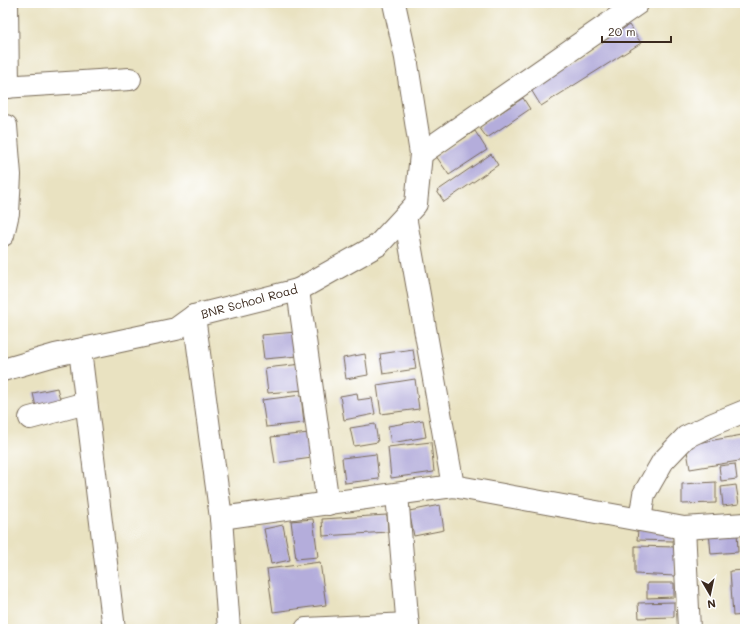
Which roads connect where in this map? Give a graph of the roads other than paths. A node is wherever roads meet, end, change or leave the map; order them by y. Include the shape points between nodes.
1 (7, 3) edge
2 (394, 3) edge
3 (637, 4) dead end
4 (130, 78) dead end
5 (5, 87) edge
6 (6, 126) dead end
7 (421, 154) junction
8 (405, 216) junction
9 (3, 235) edge
10 (298, 290) junction
11 (194, 316) junction
12 (80, 350) junction
13 (3, 370) edge
14 (86, 403) junction
15 (745, 411) edge
16 (30, 418) dead end
17 (453, 486) junction
18 (397, 494) junction
19 (328, 504) junction
20 (221, 518) junction
21 (640, 520) junction
22 (745, 524) edge
23 (684, 528) junction
24 (408, 626) edge
25 (114, 629) edge
26 (229, 629) edge
27 (306, 629) edge
28 (689, 629) edge

1 - 5 street
2 - 7 street, BNR School Road via 406,58
3 - 7 street
4 - 5 street
6 - 9 street via 10,175 8,213
7 - 8 street, BNR School Road via 416,204
8 - 10 street, BNR School Road via 378,245
8 - 17 street
10 - 11 street, BNR School Road
10 - 19 street
11 - 12 street, BNR School Road via 176,329
11 - 20 street
12 - 13 street, BNR School Road
12 - 14 street
14 - 16 street
14 - 25 street
15 - 21 street via 686,437 663,461 644,494
17 - 18 street
17 - 21 street
18 - 19 street
18 - 24 street
19 - 20 street
20 - 26 street
21 - 23 street
22 - 23 street
23 - 28 street
24 - 27 street

